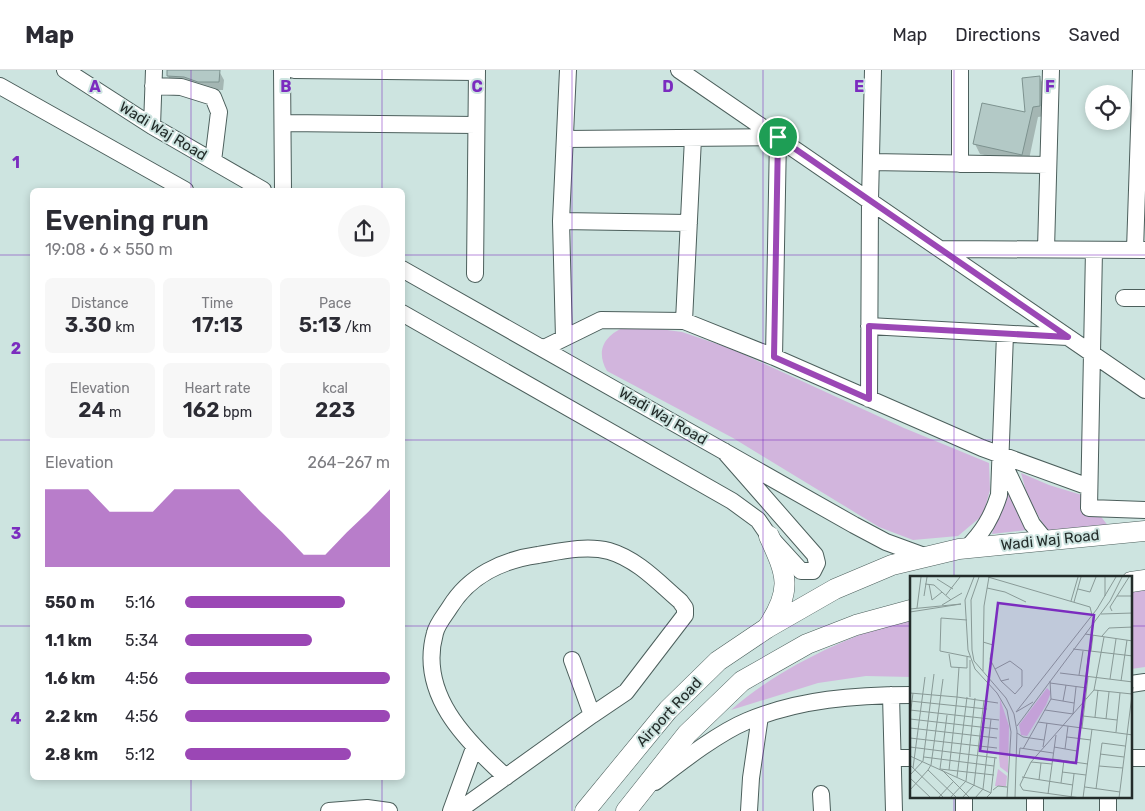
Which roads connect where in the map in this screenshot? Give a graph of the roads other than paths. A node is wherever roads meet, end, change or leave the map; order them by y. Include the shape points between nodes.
1 (65, 70) edge
2 (282, 70) edge
3 (294, 70) edge
4 (568, 70) edge
5 (679, 70) edge
6 (873, 70) edge
7 (960, 70) edge
8 (1051, 70) edge
9 (1141, 70) edge
10 (476, 71) edge
11 (153, 78) edge
12 (2, 88) edge
13 (282, 123) junction
14 (476, 125) junction
15 (152, 126) junction
16 (778, 137) junction
17 (693, 138) junction
18 (565, 139) junction
19 (213, 161) junction
20 (1142, 161) edge
21 (871, 162) junction
22 (960, 164) junction
23 (1048, 165) junction
24 (180, 188) edge
25 (260, 188) edge
26 (283, 188) edge
27 (870, 200) junction
28 (561, 221) junction
29 (689, 223) junction
30 (940, 249) junction
31 (1046, 249) junction
32 (1094, 250) junction
33 (1140, 250) edge
34 (405, 271) edge
35 (475, 274) dead end
36 (1124, 298) dead end
37 (1145, 298) edge
38 (405, 315) edge
39 (684, 321) junction
40 (869, 326) junction
41 (1005, 334) junction
42 (1068, 337) junction
43 (564, 338) junction
44 (544, 348) junction
45 (1092, 354) junction
46 (774, 357) junction
47 (1145, 390) edge
48 (869, 399) junction
49 (724, 451) junction
50 (1000, 455) junction
51 (1089, 487) junction
52 (1145, 510) edge
53 (1145, 531) edge
54 (769, 536) junction
55 (1046, 541) junction
56 (967, 548) junction
57 (927, 557) junction
58 (1145, 580) edge
59 (1132, 582) edge
60 (910, 610) edge
61 (767, 628) junction
62 (572, 660) dead end
63 (1145, 682) edge
64 (1132, 684) edge
65 (892, 695) junction
66 (910, 695) edge
67 (592, 715) junction
68 (760, 716) junction
69 (474, 748) junction
70 (893, 758) junction
71 (910, 758) edge
72 (1132, 758) edge
73 (1145, 758) edge
74 (506, 777) junction
75 (641, 792) junction
76 (821, 794) dead end
77 (964, 798) edge
78 (1035, 798) edge
79 (1108, 798) edge
80 (329, 811) edge
81 (389, 811) edge
82 (451, 811) edge
83 (458, 811) edge
84 (585, 811) edge
85 (626, 811) edge
86 (750, 811) edge
87 (822, 811) edge
88 (894, 811) edge
89 (964, 811) edge
90 (1035, 811) edge
91 (1108, 811) edge

1 - 15 street, Wadi Waj Road
2 - 13 street
3 - 10 street
4 - 18 street
5 - 16 street
6 - 21 street
7 - 22 street
8 - 23 street
9 - 20 street
10 - 14 street
11 - 15 street
11 - 19 street via 213,97 219,112
12 - 24 street
13 - 14 street
13 - 26 street
14 - 35 street
15 - 19 street, Wadi Waj Road
16 - 17 street
16 - 27 street
16 - 46 street
17 - 18 street
17 - 29 street
18 - 28 street
19 - 25 street, Wadi Waj Road
20 - 33 street
21 - 22 street
21 - 27 street
22 - 23 street
23 - 31 street
27 - 30 street
27 - 40 street
28 - 29 street
28 - 43 street
29 - 39 street
30 - 31 street
30 - 42 street
31 - 32 street
32 - 33 street
32 - 45 street
34 - 44 street, Wadi Waj Road
36 - 37 street
38 - 54 street via 732,501 758,520
39 - 43 street via 601,320
39 - 46 street
40 - 41 street
40 - 48 street
41 - 42 street
41 - 50 street
42 - 45 street
43 - 44 street
44 - 49 street, Wadi Waj Road
45 - 47 street
45 - 51 street
46 - 48 street
48 - 50 street
49 - 54 street via 815,555 816,567 809,572 801,571
49 - 57 street, Wadi Waj Road via 878,538
50 - 51 street
50 - 55 street via 1032,524
50 - 56 street via 999,495 981,534
51 - 52 street via 1089,508
53 - 55 main road, Wadi Waj Road
54 - 61 main road via 784,569 785,586 778,613
55 - 56 main road, Wadi Waj Road
56 - 57 main road, Wadi Waj Road
57 - 61 main road, Wadi Waj Road via 892,565 835,589
58 - 59 main road
60 - 75 main road, Airport Road via 856,625 806,644 742,681 687,734
61 - 84 main road, Airport Road via 718,661 668,710
62 - 67 street
63 - 64 street
65 - 66 street
65 - 68 street via 803,702
65 - 70 street
67 - 69 street via 626,692 641,675 685,615 685,608 638,566 609,551 576,549 525,557 488,570 460,591 435,632 431,665 438,694 454,723
67 - 74 street
68 - 75 street via 688,756
68 - 86 street
69 - 74 street
69 - 82 street
70 - 71 street
70 - 88 street
72 - 73 street
74 - 83 street
75 - 85 main road, Airport Road
76 - 87 street
77 - 89 street
78 - 90 street
79 - 91 street
80 - 81 street via 367,808

